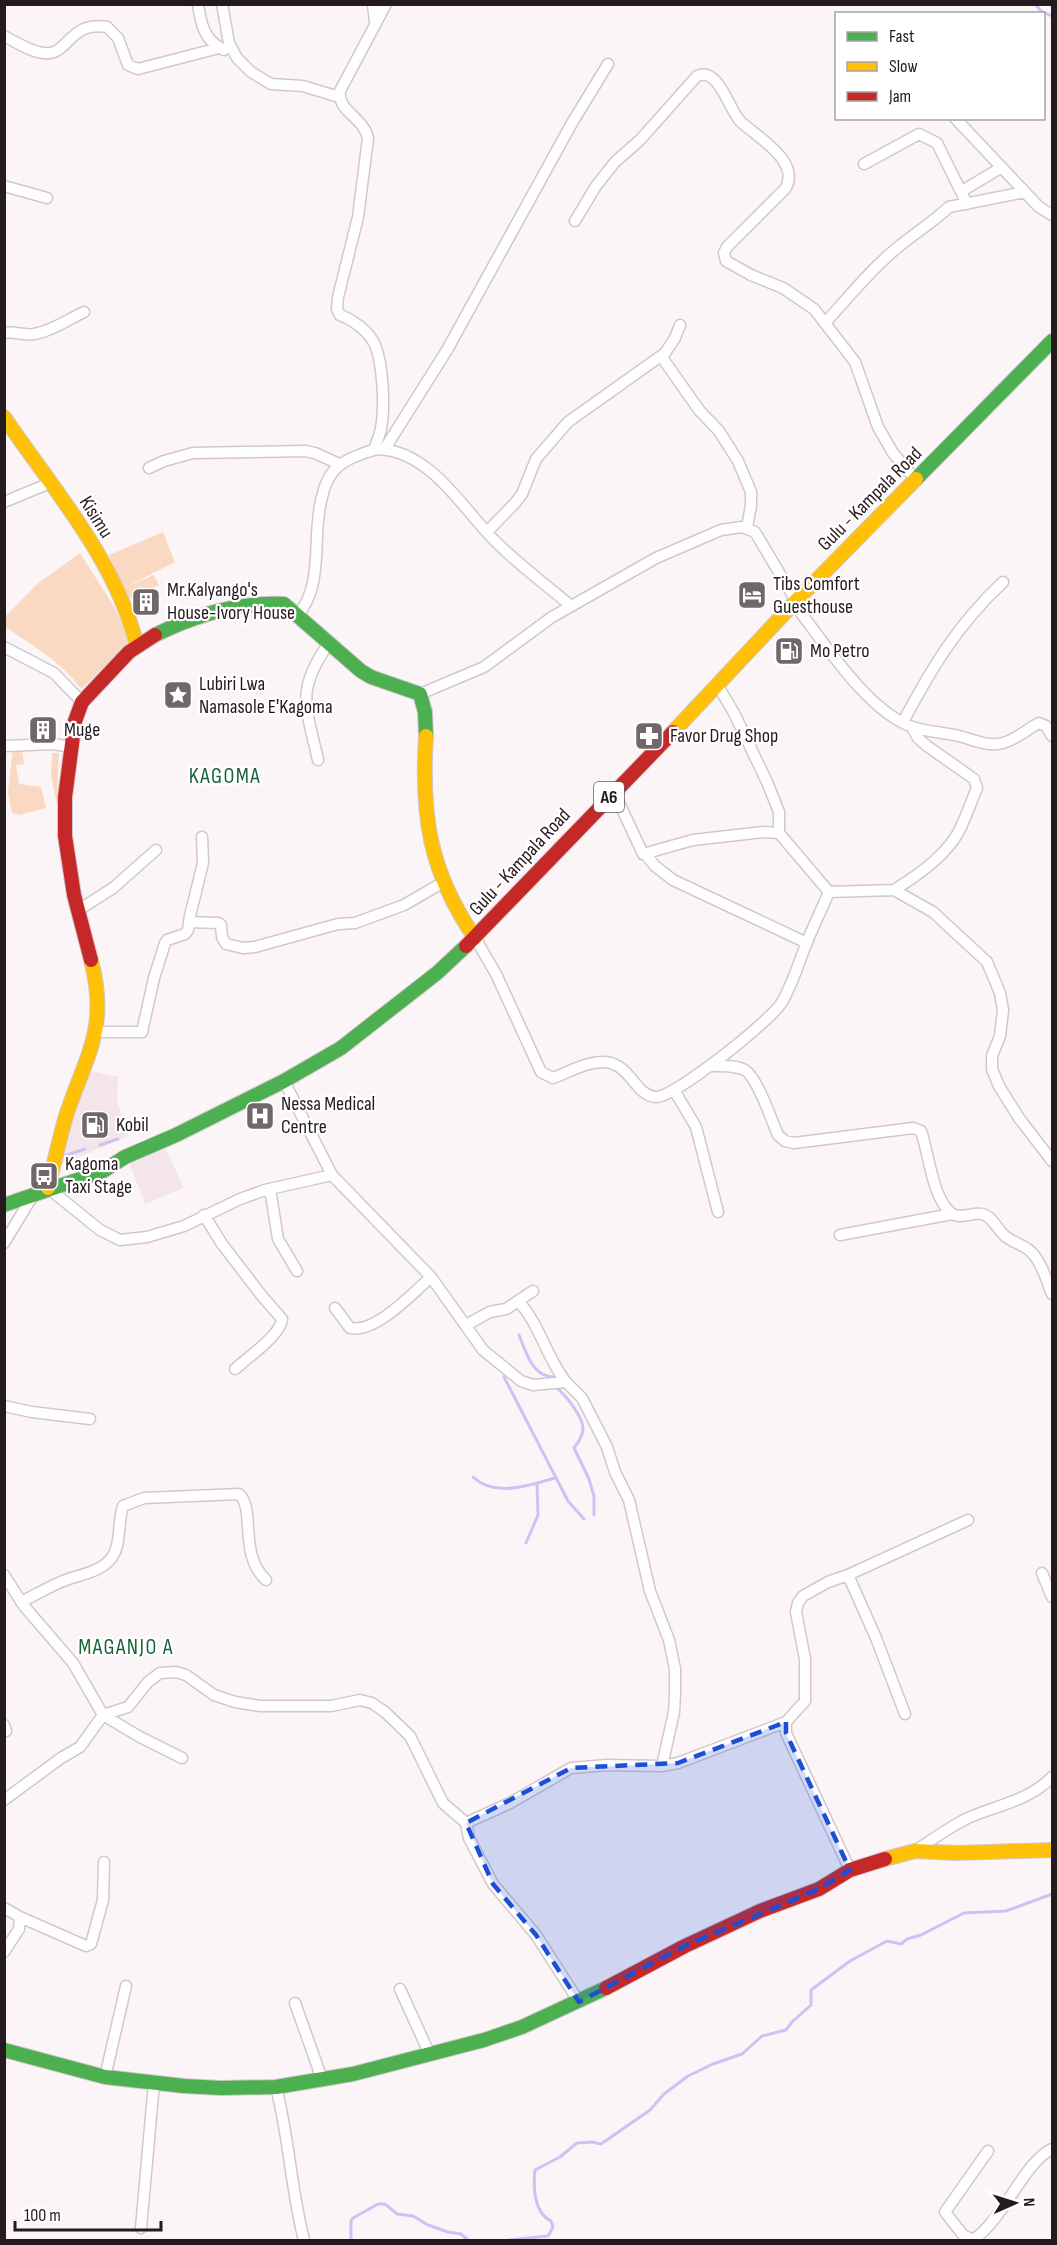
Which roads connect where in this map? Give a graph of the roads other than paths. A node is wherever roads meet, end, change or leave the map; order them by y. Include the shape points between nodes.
1 (198, 4) edge
2 (222, 4) edge
3 (372, 4) edge
4 (386, 4) edge
5 (375, 23) junction
6 (4, 36) edge
7 (219, 48) junction
8 (237, 58) junction
9 (608, 64) dead end
10 (339, 97) junction
11 (958, 120) edge
12 (864, 164) dead end
13 (1002, 167) junction
14 (4, 186) edge
15 (962, 191) junction
16 (1025, 192) junction
17 (47, 198) dead end
18 (967, 204) junction
19 (1053, 215) edge
20 (575, 221) dead end
21 (84, 312) dead end
22 (825, 323) junction
23 (680, 325) dead end
24 (4, 333) edge
25 (1053, 342) edge
26 (660, 356) junction
27 (4, 417) edge
28 (379, 450) junction
29 (339, 464) junction
30 (148, 468) dead end
31 (916, 480) junction
32 (50, 483) junction
33 (4, 502) edge
34 (747, 528) junction
35 (487, 532) junction
36 (1003, 582) dead end
37 (795, 603) junction
38 (571, 606) junction
39 (298, 615) junction
40 (329, 642) junction
41 (137, 646) junction
42 (4, 647) edge
43 (718, 686) junction
44 (420, 694) junction
45 (82, 702) junction
46 (907, 725) junction
47 (1053, 736) edge
48 (4, 746) edge
49 (72, 747) junction
50 (318, 760) dead end
51 (614, 792) junction
52 (779, 833) junction
53 (202, 837) dead end
54 (156, 850) dead end
55 (646, 855) junction
56 (442, 883) junction
57 (894, 890) junction
58 (829, 892) junction
59 (77, 911) junction
60 (189, 922) junction
61 (475, 938) junction
62 (807, 943) junction
63 (95, 1032) junction
64 (711, 1066) junction
65 (284, 1081) junction
66 (674, 1090) junction
67 (1053, 1161) edge
68 (332, 1175) junction
69 (44, 1189) junction
70 (270, 1189) junction
71 (4, 1205) edge
72 (718, 1212) dead end
73 (952, 1214) junction
74 (204, 1215) junction
75 (840, 1235) dead end
76 (4, 1243) edge
77 (297, 1271) dead end
78 (431, 1277) junction
79 (533, 1291) dead end
80 (1053, 1294) edge
81 (518, 1301) junction
82 (335, 1308) dead end
83 (466, 1325) junction
84 (235, 1370) dead end
85 (566, 1382) junction
86 (4, 1406) edge
87 (90, 1419) dead end
88 (968, 1520) dead end
89 (1042, 1573) dead end
90 (4, 1575) edge
91 (848, 1575) junction
92 (266, 1580) dead end
93 (1053, 1597) edge
94 (21, 1602) junction
95 (905, 1714) dead end
96 (103, 1715) junction
97 (786, 1722) junction
98 (182, 1758) dead end
99 (663, 1766) junction
100 (1053, 1777) edge
101 (4, 1800) edge
102 (466, 1823) junction
103 (1053, 1850) edge
104 (915, 1851) junction
105 (104, 1862) dead end
106 (849, 1870) junction
107 (4, 1908) edge
108 (20, 1917) junction
109 (4, 1952) edge
110 (126, 1986) dead end
111 (400, 1989) dead end
112 (579, 2002) junction
113 (295, 2003) dead end
114 (4, 2050) edge
115 (430, 2055) junction
116 (105, 2078) junction
117 (322, 2079) junction
118 (154, 2084) junction
119 (276, 2086) junction
120 (1053, 2149) edge
121 (988, 2151) dead end
122 (141, 2228) dead end
123 (304, 2241) edge
124 (973, 2241) edge

1 - 7 street via 203,32
2 - 8 street via 229,43
3 - 5 street
4 - 5 street
5 - 10 street
6 - 7 street via 36,51 51,53 80,30 107,27 118,38 128,65 138,69
7 - 8 street
8 - 10 street via 271,84 303,86
9 - 28 street via 447,350
10 - 28 street via 366,129 368,138 358,217 338,309 374,343 382,407
11 - 13 street
12 - 15 street via 919,134 937,143
13 - 15 street
13 - 16 street
14 - 17 street
15 - 18 street
16 - 18 street
16 - 19 street
18 - 22 street via 949,207 896,248
20 - 22 street via 615,162 697,76 706,74 723,91 740,122 760,136 789,169 785,189 727,247 726,261 800,297
21 - 24 street via 49,331 30,335
22 - 31 street via 855,362 878,427
23 - 26 street via 670,347
25 - 31 street, Gulu - Kampala Road / A6
26 - 34 street via 738,461 751,492
26 - 35 street via 568,422 536,459 522,494
27 - 32 street, Kisimu
28 - 29 street
28 - 35 street via 408,458 433,473
29 - 30 street via 305,451 193,453
29 - 39 street via 330,474 321,500 312,589
31 - 37 street, Gulu - Kampala Road / A6
32 - 33 street
32 - 41 street, Kisimu via 111,577 128,613
34 - 37 street via 755,532
34 - 38 street via 721,530 683,546
35 - 38 street via 527,572
36 - 46 street via 960,628 922,684
37 - 43 street, Gulu - Kampala Road / A6
37 - 46 street via 854,681
38 - 44 street via 484,667
39 - 40 street
39 - 41 street via 284,604 231,608 183,621
40 - 44 street via 371,677
40 - 50 street via 314,666 305,693
41 - 45 street
42 - 45 street via 54,673
43 - 51 street, Gulu - Kampala Road / A6
43 - 52 street via 768,782 779,812
44 - 56 street via 426,726 427,826
45 - 49 street via 75,719
46 - 47 street via 988,744 1018,738 1039,723
46 - 57 street via 918,738 974,779 977,788 958,833 914,879
48 - 49 street
49 - 59 street via 63,819
51 - 55 street
51 - 61 street, Gulu - Kampala Road / A6
52 - 55 street via 693,840
52 - 58 street
53 - 60 street via 203,863
54 - 59 street via 113,888
55 - 62 street via 672,880
56 - 60 street via 404,906 355,923 255,947 226,944 218,923
56 - 61 street
57 - 58 street
57 - 67 street via 933,912 987,962 1003,1010 992,1069 1019,1118
58 - 62 street
59 - 63 street via 100,1008
60 - 63 street via 185,934 165,943 142,1032
61 - 65 street, Gulu - Kampala Road / A6 via 341,1048
61 - 66 street via 541,1072 553,1078 605,1062 628,1072 649,1095 665,1096
62 - 64 street via 781,1004
63 - 69 street
64 - 66 street
64 - 73 street via 745,1070 753,1079 778,1135 785,1141 913,1128 921,1131 938,1193
65 - 68 street
65 - 69 street, Gulu - Kampala Road / A6 via 125,1157 103,1172
66 - 72 street via 696,1127
68 - 70 street
68 - 78 street
69 - 71 street, Gulu - Kampala Road
69 - 74 street via 120,1240 184,1226
69 - 76 street via 30,1199
70 - 74 street
70 - 77 street via 278,1239
73 - 75 street
73 - 80 street via 989,1216 1004,1235 1037,1258
74 - 84 street via 282,1319 276,1333
78 - 82 street via 396,1308 364,1328 350,1328
78 - 83 street
79 - 81 street
81 - 83 street
81 - 85 street via 531,1317
83 - 85 street via 483,1350 520,1381 533,1386
85 - 99 street via 582,1398 629,1500 650,1591 669,1640 675,1669 674,1703
86 - 87 street
88 - 91 street
89 - 93 street
90 - 94 street
91 - 95 street
91 - 97 street via 803,1596 798,1603 805,1701
92 - 94 street via 252,1558 247,1508 239,1494 144,1498 123,1506 117,1543 107,1563
94 - 96 street via 73,1663
96 - 98 street
96 - 101 street via 80,1747
96 - 102 street via 128,1707 148,1682 168,1671 186,1675 214,1695 252,1705 312,1707 360,1700 372,1703 410,1736 443,1803
97 - 99 street via 678,1764
97 - 106 street via 786,1733
99 - 102 street via 571,1768
100 - 104 street via 1011,1804 965,1819
102 - 112 street via 469,1838 493,1884 536,1935
103 - 104 street
104 - 106 street
105 - 108 street via 103,1900 91,1944 86,1946
106 - 112 street via 819,1888 696,1941
107 - 108 street
108 - 109 street via 19,1929
110 - 116 street
111 - 115 street
112 - 115 street via 522,2027
113 - 117 street
114 - 116 street
115 - 117 street
116 - 118 street
117 - 119 street
118 - 119 street
118 - 122 street
119 - 123 street
120 - 124 street via 1036,2163 1002,2211
121 - 124 street via 945,2212 963,2235

